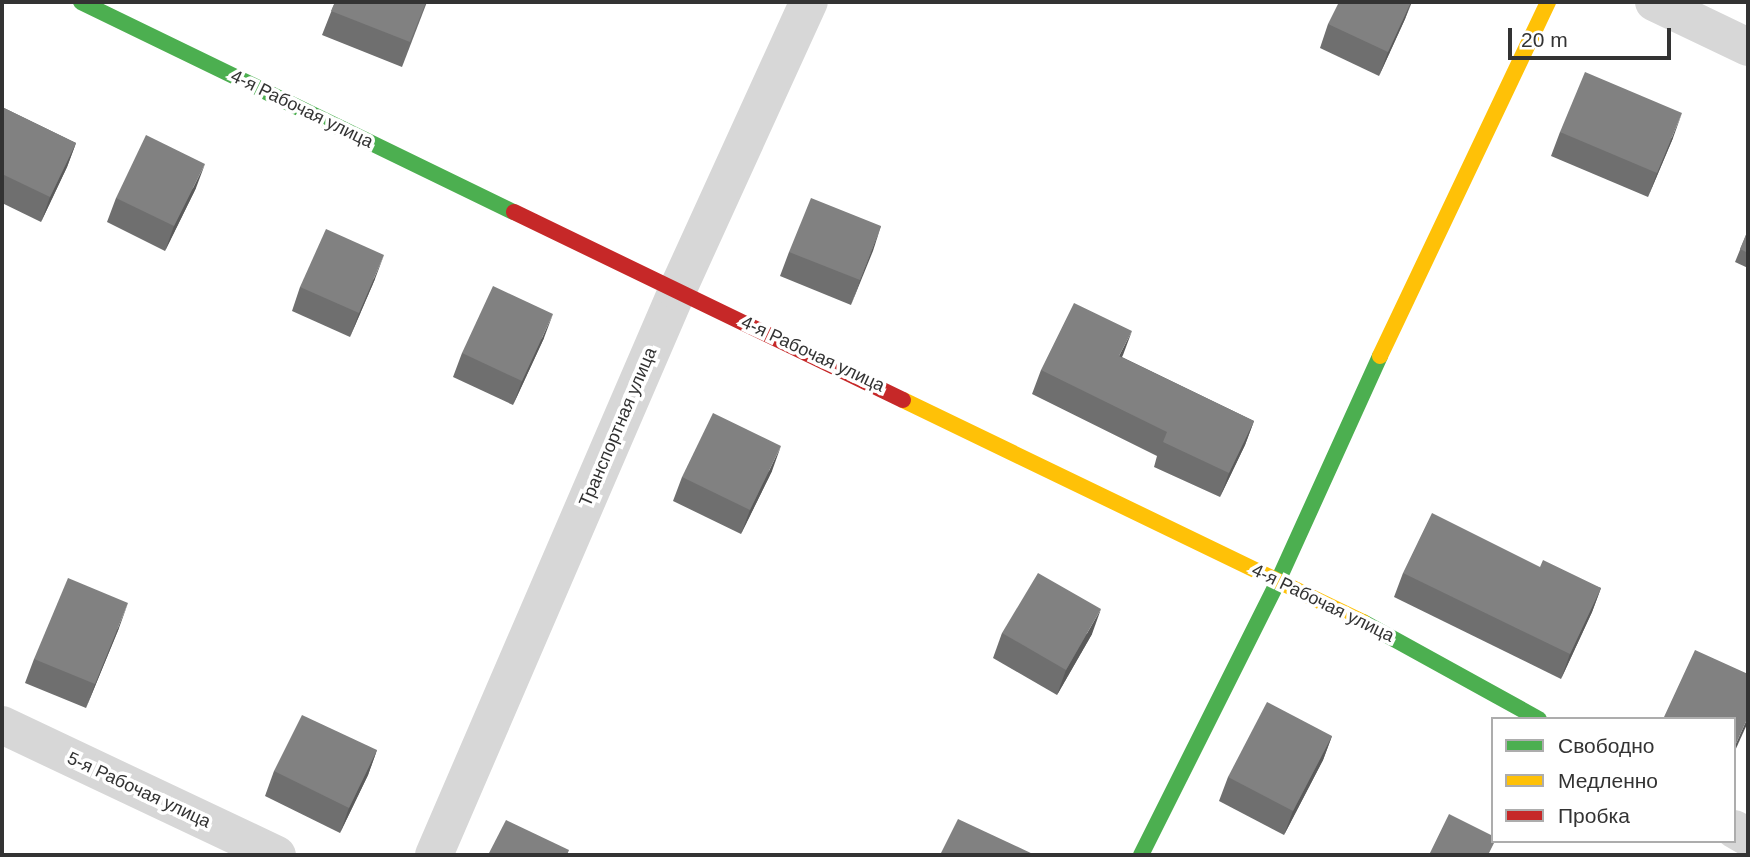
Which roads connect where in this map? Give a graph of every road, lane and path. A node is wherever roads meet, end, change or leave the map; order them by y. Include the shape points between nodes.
1 (81, 2) edge
2 (809, 2) edge
3 (1548, 2) edge
4 (1654, 2) edge
5 (1748, 47) edge
6 (677, 291) junction
7 (1278, 581) junction
8 (1535, 717) edge
9 (2, 725) edge
10 (277, 855) edge
11 (434, 855) edge
12 (1141, 855) edge

1 - 6 street, 4-я Рабочая улица
2 - 6 street, Транспортная улица
3 - 7 street via 1415,278
4 - 5 street
6 - 7 street, 4-я Рабочая улица
6 - 11 street, Транспортная улица
7 - 8 street, 4-я Рабочая улица via 1399,640
7 - 12 street
9 - 10 street, 5-я Рабочая улица

